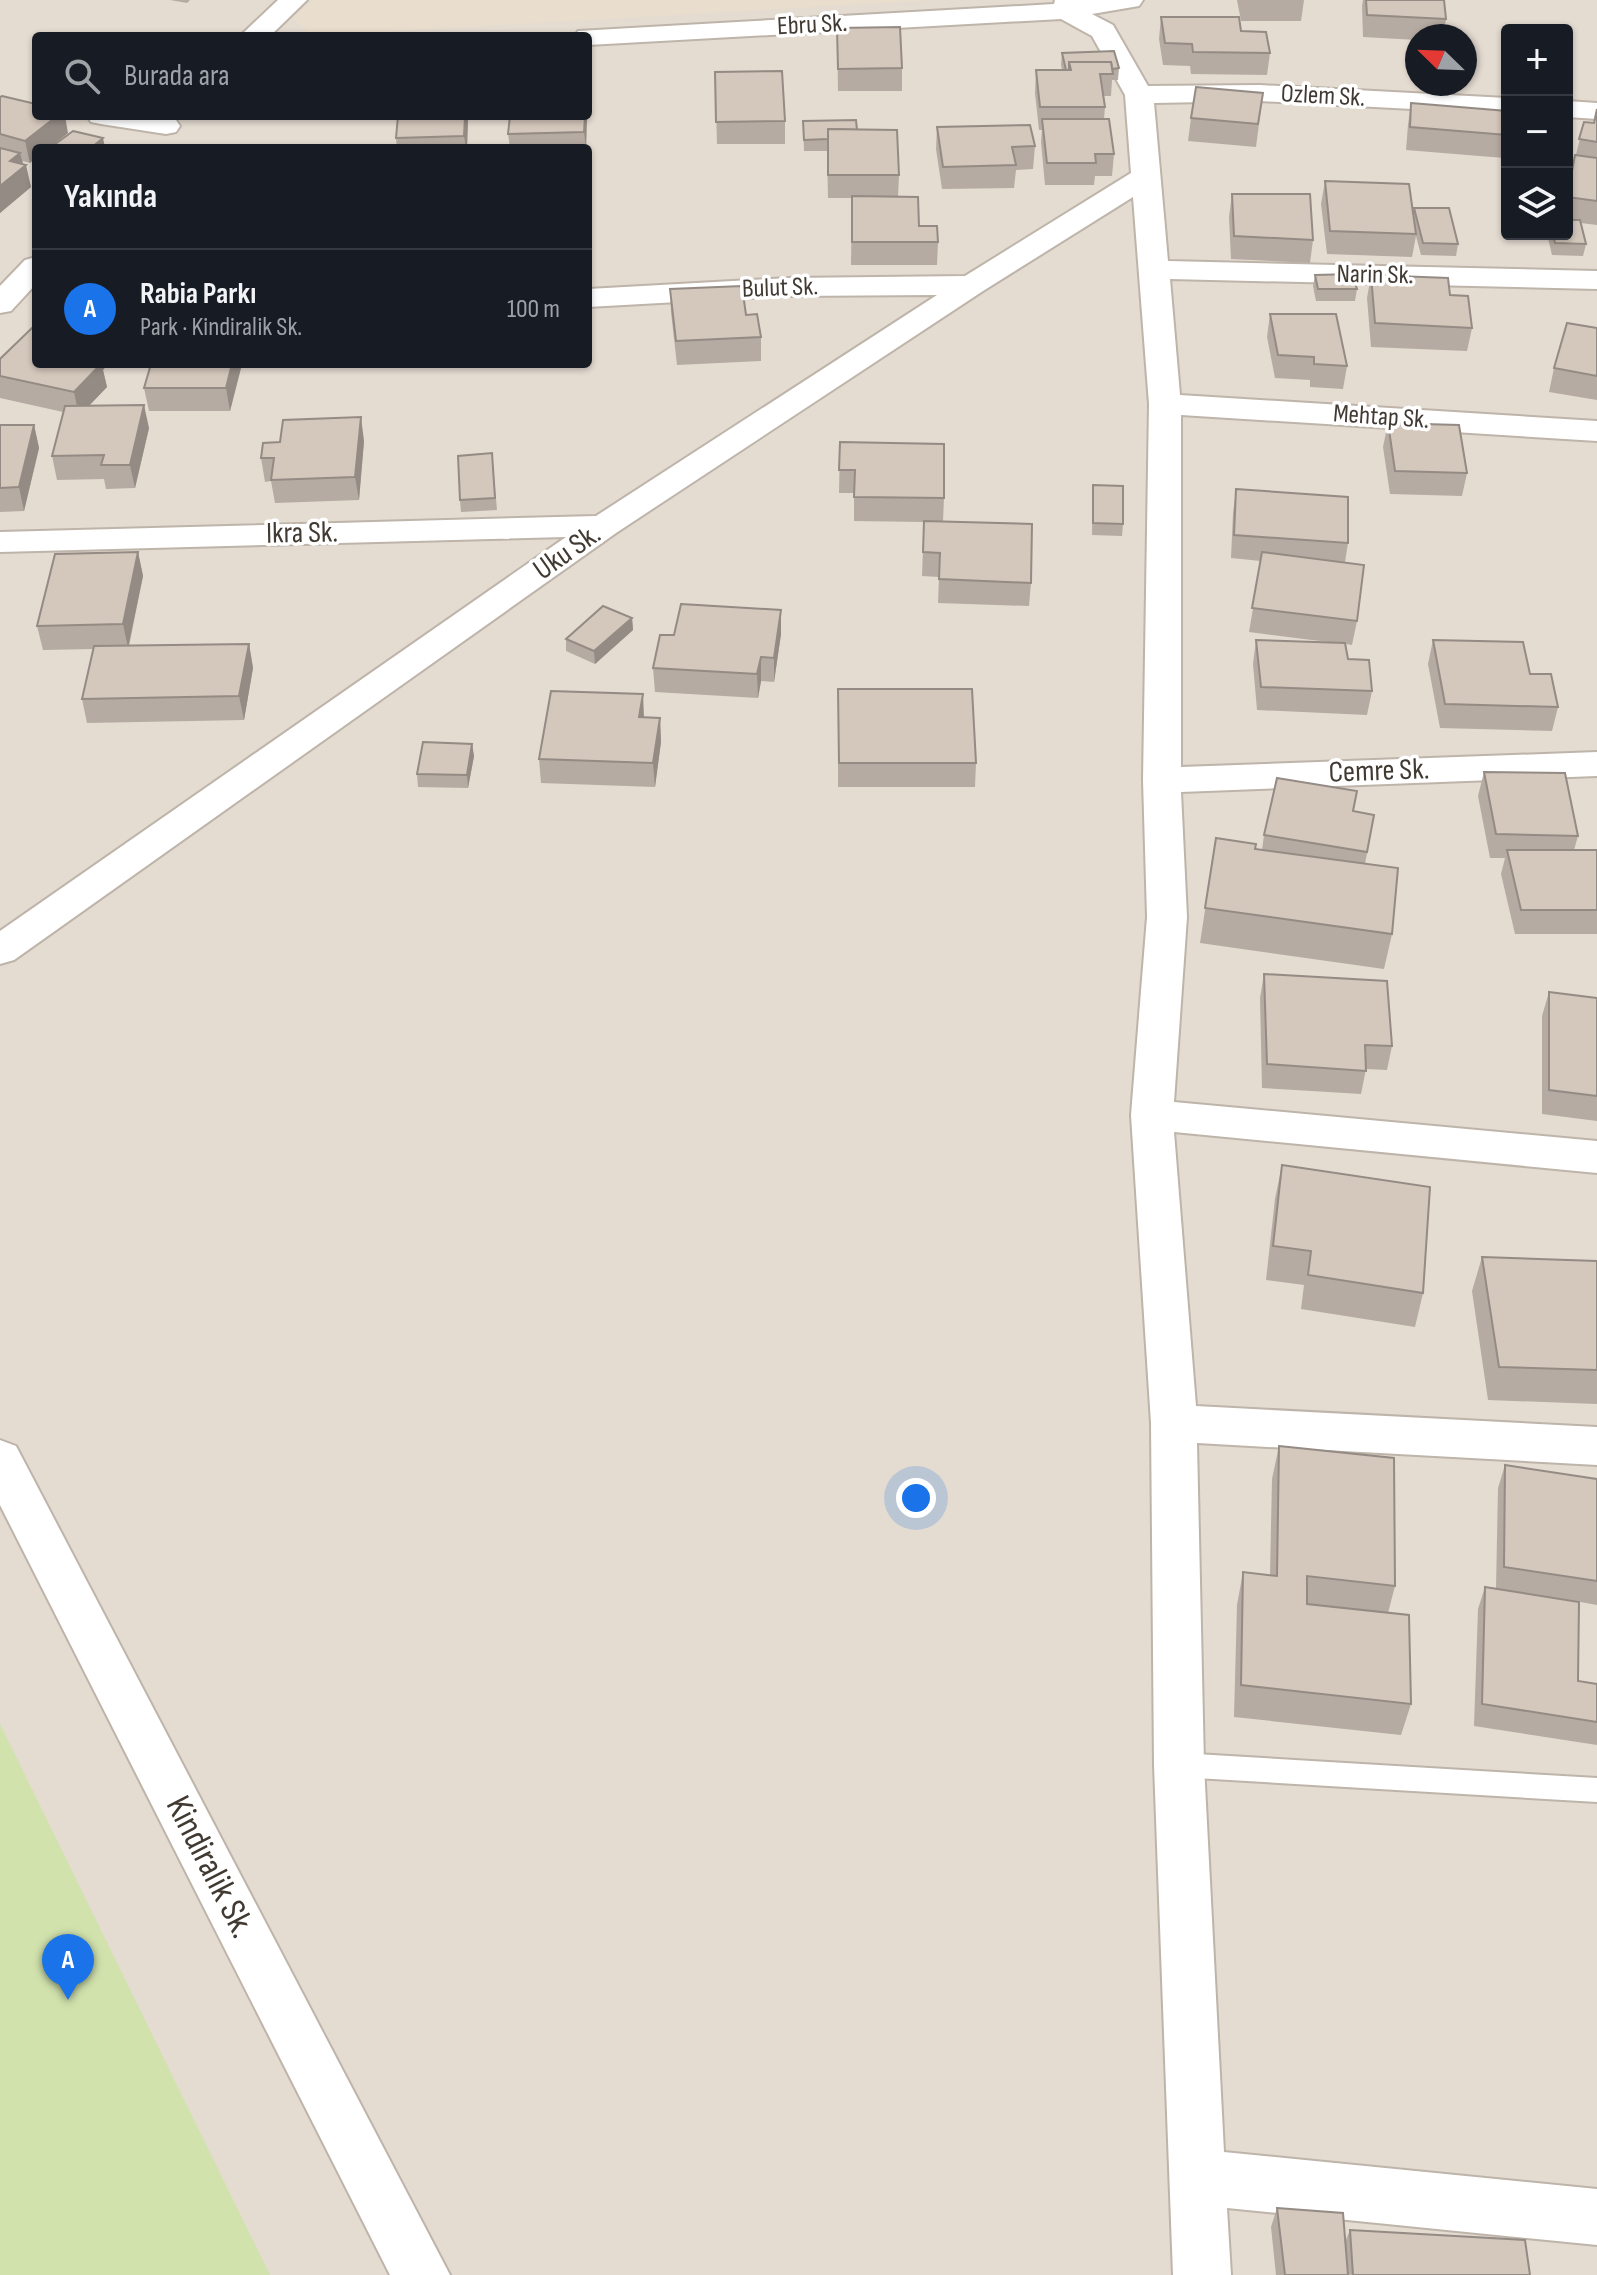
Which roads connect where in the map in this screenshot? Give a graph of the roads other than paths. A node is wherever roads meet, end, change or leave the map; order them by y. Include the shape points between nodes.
1 (294, 0) edge
2 (1130, 0) edge
3 (1067, 6) edge
4 (258, 32) edge
5 (592, 37) edge
6 (1139, 95) junction
7 (1501, 106) edge
8 (1573, 109) edge
9 (1597, 111) edge
10 (172, 121) edge
11 (150, 144) edge
12 (1148, 175) junction
13 (1153, 270) junction
14 (32, 272) edge
15 (1597, 280) edge
16 (972, 285) junction
17 (592, 298) edge
18 (8, 311) edge
19 (1165, 404) junction
20 (1597, 431) edge
21 (604, 526) junction
22 (0, 542) edge
23 (1597, 764) edge
24 (1162, 780) junction
25 (0, 950) edge
26 (1152, 1115) junction
27 (1597, 1157) edge
28 (1174, 1423) junction
29 (1597, 1446) edge
30 (0, 1459) edge
31 (1179, 1765) junction
32 (1597, 1790) edge
33 (1199, 2177) junction
34 (1597, 2217) edge
35 (421, 2275) edge
36 (1202, 2275) edge

1 - 4 street
2 - 3 street, Ebru Sk.
3 - 5 street, Ebru Sk.
3 - 6 street via 1103,31
6 - 7 street, Ozlem Sk. via 1260,93
6 - 12 street
8 - 9 street
10 - 11 street
12 - 13 street
12 - 16 street, Uku Sk.
13 - 15 street, Narin Sk.
13 - 19 street
14 - 18 street
16 - 17 street, Bulut Sk. via 789,287
16 - 21 street, Uku Sk.
19 - 20 street, Mehtap Sk.
19 - 24 street
21 - 22 street, Ikra Sk.
21 - 25 street, Uku Sk.
23 - 24 street, Cemre Sk.
24 - 26 street via 1167,917
26 - 27 street
26 - 28 street
28 - 29 street
28 - 31 street
30 - 35 street, Kindiralik Sk.
31 - 32 lane
31 - 33 street
33 - 34 street
33 - 36 street

